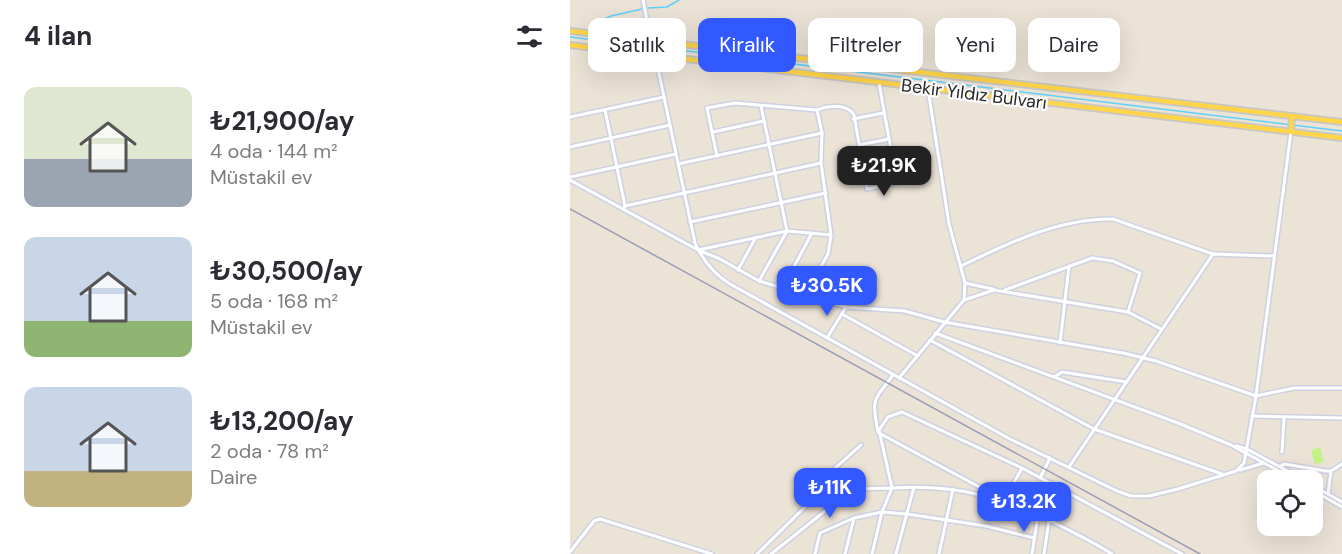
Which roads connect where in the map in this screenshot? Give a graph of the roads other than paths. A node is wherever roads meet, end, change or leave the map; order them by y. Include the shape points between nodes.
1 (643, 0) edge
2 (646, 18) edge
3 (570, 31) edge
4 (588, 33) edge
5 (570, 45) edge
6 (686, 45) edge
7 (588, 47) edge
8 (686, 60) edge
9 (659, 72) edge
10 (879, 83) junction
11 (928, 89) junction
12 (664, 97) junction
13 (761, 106) junction
14 (605, 110) junction
15 (817, 110) junction
16 (883, 113) junction
17 (570, 117) edge
18 (854, 119) junction
19 (764, 121) junction
20 (1342, 122) edge
21 (1291, 124) junction
22 (670, 125) junction
23 (712, 132) junction
24 (822, 133) junction
25 (611, 138) junction
26 (1342, 138) edge
27 (888, 139) junction
28 (769, 145) junction
29 (859, 145) junction
30 (570, 147) edge
31 (676, 154) junction
32 (717, 156) junction
33 (821, 163) junction
34 (893, 163) junction
35 (678, 164) junction
36 (617, 166) junction
37 (863, 169) junction
38 (775, 173) junction
39 (570, 178) edge
40 (684, 193) junction
41 (826, 193) junction
42 (781, 202) junction
43 (624, 207) junction
44 (690, 222) junction
45 (787, 231) junction
46 (812, 233) junction
47 (831, 235) junction
48 (756, 237) junction
49 (698, 250) junction
50 (1213, 254) junction
51 (1274, 256) junction
52 (961, 266) junction
53 (1069, 266) junction
54 (738, 270) junction
55 (759, 281) junction
56 (965, 284) junction
57 (782, 289) junction
58 (994, 290) junction
59 (1003, 291) junction
60 (805, 295) junction
61 (964, 300) junction
62 (1065, 302) junction
63 (846, 307) junction
64 (1128, 312) junction
65 (842, 314) junction
66 (944, 322) junction
67 (1161, 329) junction
68 (936, 333) junction
69 (827, 338) junction
70 (930, 340) junction
71 (1060, 343) junction
72 (917, 356) junction
73 (1144, 358) junction
74 (893, 375) junction
75 (1054, 377) junction
76 (899, 378) junction
77 (1127, 382) junction
78 (1342, 388) edge
79 (1256, 396) junction
80 (1114, 399) junction
81 (1252, 416) junction
82 (1284, 418) junction
83 (1341, 419) edge
84 (1094, 429) junction
85 (879, 433) junction
86 (861, 445) dead end
87 (1231, 445) junction
88 (1247, 449) junction
89 (1282, 452) dead end
90 (1246, 454) junction
91 (1050, 458) junction
92 (1264, 463) junction
93 (1342, 464) edge
94 (1280, 466) junction
95 (1069, 467) junction
96 (1022, 468) junction
97 (1277, 470) edge
98 (1287, 470) edge
99 (1236, 471) junction
100 (1331, 471) junction
101 (1224, 475) junction
102 (1040, 478) junction
103 (914, 487) junction
104 (892, 488) junction
105 (953, 489) junction
106 (1323, 491) edge
107 (1328, 494) junction
108 (1323, 496) edge
109 (1005, 501) junction
110 (1342, 502) edge
111 (1342, 507) edge
112 (882, 512) junction
113 (907, 513) junction
114 (1038, 515) junction
115 (854, 518) junction
116 (946, 520) junction
117 (1049, 520) junction
118 (1034, 538) junction
119 (701, 550) junction
120 (570, 552) edge
121 (697, 554) edge
122 (712, 554) edge
123 (757, 554) edge
124 (771, 554) edge
125 (815, 554) edge
126 (845, 554) edge
127 (872, 554) edge
128 (896, 554) edge
129 (939, 554) edge
130 (1032, 554) edge
131 (1044, 554) edge
132 (1112, 554) edge
133 (1182, 554) edge

1 - 2 street
3 - 4 main road, Bekir Yıldız Bulvarı
5 - 7 main road, Bekir Yıldız Bulvarı
6 - 21 main road, Bekir Yıldız Bulvarı
8 - 10 main road, Bekir Yıldız Bulvarı
9 - 12 street
10 - 11 main road, Bekir Yıldız Bulvarı
10 - 16 street
11 - 21 main road, Bekir Yıldız Bulvarı
11 - 52 street via 949,224
12 - 14 street
12 - 22 street
13 - 15 street
13 - 19 street
13 - 23 street via 735,103 707,108
14 - 17 street
14 - 25 street
15 - 18 street via 848,107
15 - 24 street
16 - 18 street
16 - 27 street
18 - 29 street
19 - 23 street
19 - 28 street
20 - 21 main road, Bekir Yıldız Bulvarı
21 - 26 main road, Bekir Yıldız Bulvarı
21 - 51 street
22 - 25 street
22 - 31 street
23 - 32 street
24 - 28 street
24 - 33 street
25 - 30 street
25 - 36 street
27 - 29 street
27 - 34 street
28 - 32 street
28 - 38 street
29 - 37 street
31 - 35 street
31 - 36 street
32 - 35 street
33 - 38 street
33 - 41 street
34 - 37 street
34 - 37 street via 897,183 867,189
35 - 40 street
36 - 39 street
36 - 43 street
38 - 40 street
38 - 42 street
39 - 43 street
40 - 43 street
40 - 44 street
41 - 42 street
41 - 47 street
42 - 44 street
42 - 45 street
43 - 49 street
44 - 49 street
45 - 46 street
45 - 48 street
45 - 55 street
46 - 47 street
46 - 57 street
47 - 60 street via 828,254
48 - 49 street
48 - 54 street
49 - 54 street
49 - 69 street via 725,281
50 - 51 street
50 - 52 street via 1113,219 1102,219 1026,237
50 - 67 street
51 - 79 street
52 - 56 street
53 - 59 street
53 - 62 street
53 - 64 street via 1092,258 1113,261 1140,273
54 - 55 street
55 - 57 street
56 - 58 street
56 - 61 street
57 - 60 street
58 - 59 street
58 - 61 street
59 - 62 street
60 - 63 street
61 - 66 street
62 - 64 street
62 - 71 street
63 - 65 street
63 - 66 street via 905,310
64 - 67 street
65 - 69 street
65 - 72 street
66 - 68 street
66 - 71 street
67 - 73 street
68 - 70 street
68 - 75 street
69 - 74 street
70 - 72 street
70 - 84 street
71 - 73 street
72 - 76 street
73 - 77 street
73 - 79 street
74 - 76 street
74 - 85 street via 874,402
75 - 77 street via 1062,372
75 - 80 street
76 - 91 street
77 - 80 street
78 - 79 street via 1293,388
79 - 81 street
80 - 84 street
80 - 87 street
81 - 82 street
81 - 88 street
82 - 83 street
82 - 89 street
84 - 95 street
84 - 101 street
85 - 96 street via 888,417 906,412
85 - 104 street
85 - 109 street
86 - 123 street via 824,478 806,506
87 - 88 street
87 - 90 street
88 - 90 street
88 - 94 street
90 - 92 street
90 - 99 street
91 - 95 street
91 - 102 street
92 - 97 street
92 - 99 street
93 - 100 street
94 - 98 street
94 - 100 street
95 - 101 street via 1121,493 1136,496 1149,496
96 - 102 street
96 - 109 street
99 - 101 street
100 - 107 street
102 - 133 street
103 - 104 street
103 - 105 street
103 - 113 street
104 - 112 street
104 - 124 street via 845,493
105 - 109 street
105 - 116 street
106 - 107 street
107 - 110 street
108 - 111 street
109 - 114 street
112 - 113 street
112 - 115 street
112 - 127 street
113 - 116 street
113 - 128 street
114 - 117 street
114 - 118 street
115 - 125 street via 820,533
115 - 126 street
116 - 118 street
116 - 129 street
117 - 131 street
117 - 132 street
118 - 130 street
119 - 120 street via 600,519 594,521
119 - 121 street
119 - 122 street

